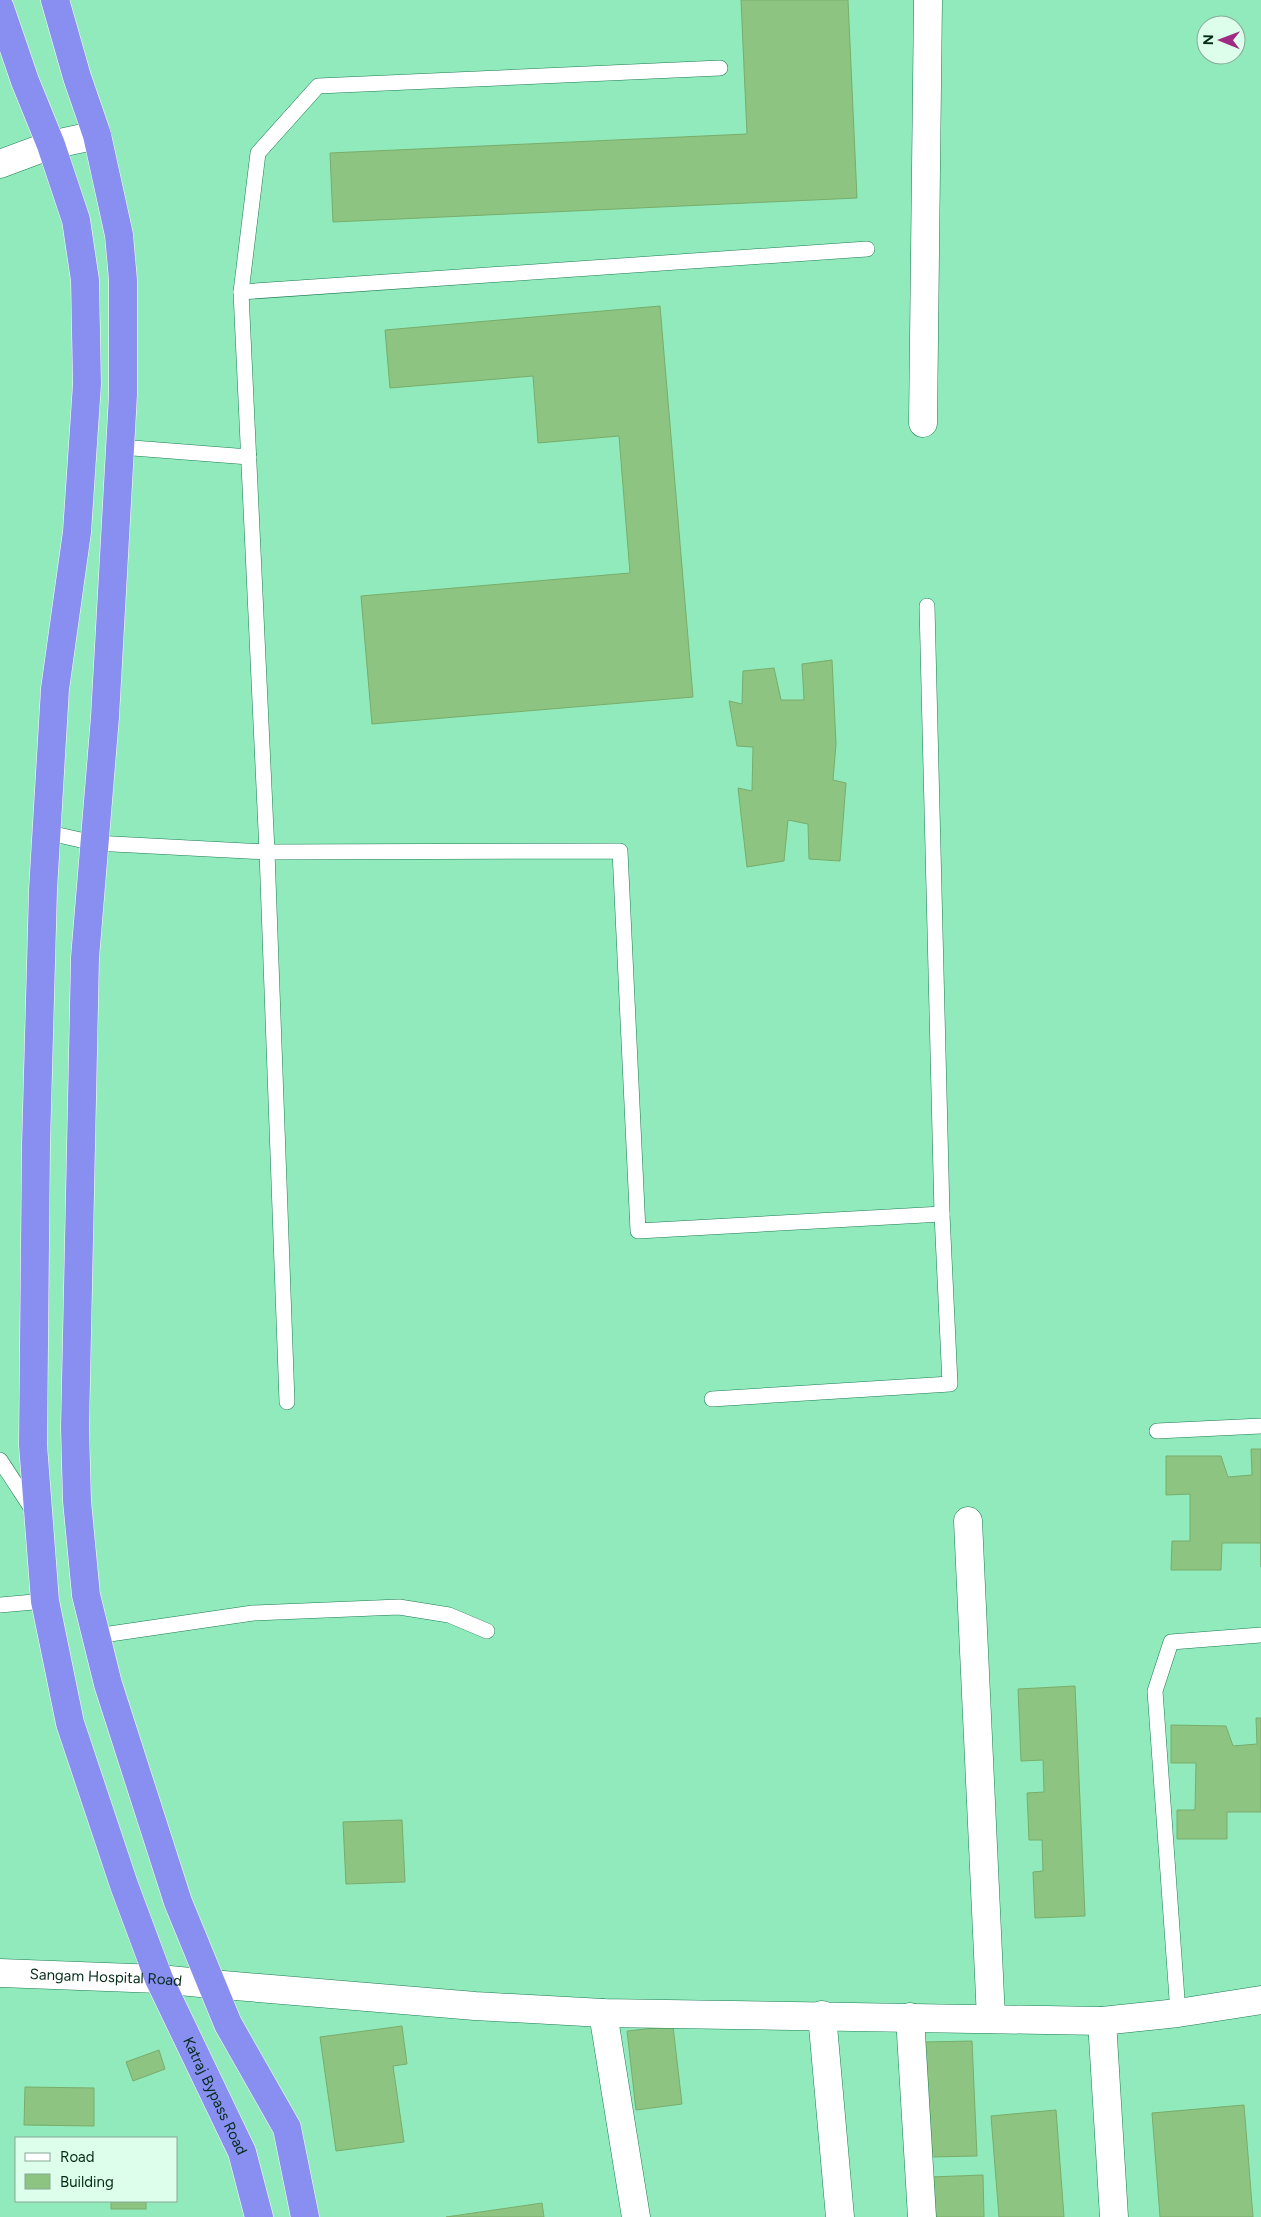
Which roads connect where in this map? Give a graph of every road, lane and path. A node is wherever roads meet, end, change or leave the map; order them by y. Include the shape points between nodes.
1 (55, 0) edge
2 (928, 0) edge
3 (0, 8) edge
4 (720, 68) dead end
5 (97, 135) junction
6 (51, 145) junction
7 (0, 164) edge
8 (867, 249) dead end
9 (241, 292) junction
10 (923, 423) dead end
11 (120, 447) junction
12 (249, 456) junction
13 (927, 606) dead end
14 (46, 832) junction
15 (94, 843) junction
16 (267, 852) junction
17 (942, 1214) junction
18 (712, 1399) dead end
19 (287, 1402) dead end
20 (1261, 1426) edge
21 (1157, 1431) dead end
22 (0, 1460) edge
23 (16, 1484) junction
24 (0, 1485) edge
25 (968, 1521) dead end
26 (40, 1532) junction
27 (81, 1540) junction
28 (45, 1601) junction
29 (0, 1605) edge
30 (487, 1631) dead end
31 (1261, 1635) edge
32 (96, 1636) junction
33 (0, 1973) edge
34 (159, 1979) junction
35 (211, 1984) junction
36 (1261, 2000) edge
37 (603, 2013) junction
38 (1178, 2013) junction
39 (822, 2015) junction
40 (910, 2017) junction
41 (992, 2019) junction
42 (1102, 2021) junction
43 (259, 2217) edge
44 (305, 2217) edge
45 (636, 2217) edge
46 (840, 2217) edge
47 (922, 2217) edge
48 (1114, 2217) edge

1 - 5 highway
2 - 10 street
3 - 6 highway, Katraj Bypass Road
4 - 9 lane via 318,86 258,152
5 - 6 street
5 - 11 highway via 119,235 123,280
6 - 7 street
6 - 14 highway, Katraj Bypass Road via 76,220 85,280 87,384 77,532 55,689
8 - 9 lane
9 - 12 lane
11 - 12 lane
11 - 15 highway
12 - 16 lane
13 - 17 lane
14 - 15 lane
14 - 26 highway, Katraj Bypass Road via 36,1145 33,1445
15 - 16 lane
15 - 27 highway via 85,958 79,1192 75,1428
16 - 17 lane via 620,851 638,1231
16 - 19 lane
17 - 18 lane via 950,1384
20 - 21 lane
22 - 23 lane
23 - 24 lane
23 - 26 lane
25 - 41 street
26 - 27 highway
26 - 28 highway, Katraj Bypass Road
27 - 32 highway via 86,1595
28 - 29 lane
28 - 34 highway, Katraj Bypass Road via 70,1723
30 - 32 lane via 448,1614 399,1607 253,1613
31 - 38 lane via 1171,1642 1155,1691
32 - 35 highway via 136,1776 178,1902
33 - 34 street, Sangam Hospital Road
34 - 35 street, Sangam Hospital Road
34 - 43 highway, Katraj Bypass Road via 242,2152
35 - 37 street, Sangam Hospital Road via 474,2006
35 - 44 highway via 228,2024 287,2128
36 - 38 street, Sangam Hospital Road
37 - 39 street, Sangam Hospital Road
37 - 45 street
38 - 42 street, Sangam Hospital Road
39 - 40 street, Sangam Hospital Road
39 - 46 street
40 - 41 street, Sangam Hospital Road
40 - 47 street
41 - 42 street, Sangam Hospital Road
42 - 48 street

